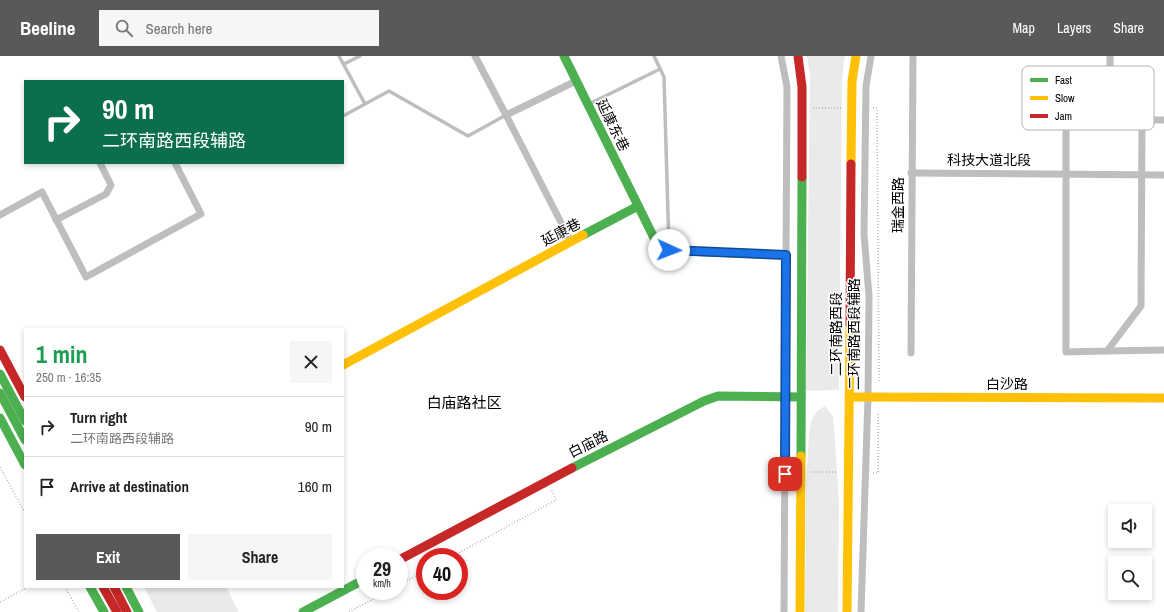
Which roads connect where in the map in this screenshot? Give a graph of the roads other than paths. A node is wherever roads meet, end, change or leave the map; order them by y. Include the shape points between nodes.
1 (339, 56) edge
2 (360, 56) edge
3 (476, 56) edge
4 (564, 56) edge
5 (654, 56) edge
6 (781, 56) edge
7 (798, 56) edge
8 (856, 56) edge
9 (871, 56) edge
10 (912, 56) edge
11 (344, 64) junction
12 (660, 69) junction
13 (576, 81) junction
14 (365, 104) junction
15 (588, 104) junction
16 (344, 115) edge
17 (506, 116) junction
18 (1066, 130) edge
19 (1142, 130) edge
20 (100, 164) edge
21 (176, 164) edge
22 (911, 173) junction
23 (1066, 174) junction
24 (1140, 175) junction
25 (1164, 175) edge
26 (638, 206) junction
27 (0, 215) edge
28 (56, 220) junction
29 (571, 242) junction
30 (669, 250) junction
31 (786, 255) junction
32 (0, 350) edge
33 (1164, 350) edge
34 (1107, 352) junction
35 (911, 353) dead end
36 (344, 364) edge
37 (0, 374) edge
38 (0, 393) edge
39 (24, 395) edge
40 (785, 397) junction
41 (801, 397) junction
42 (850, 397) junction
43 (868, 397) junction
44 (1164, 398) edge
45 (0, 418) edge
46 (24, 419) edge
47 (24, 438) edge
48 (24, 463) edge
49 (408, 559) edge
50 (356, 584) edge
51 (91, 588) edge
52 (105, 588) edge
53 (115, 588) edge
54 (127, 588) edge
55 (104, 612) edge
56 (117, 612) edge
57 (127, 612) edge
58 (139, 612) edge
59 (303, 612) edge
60 (784, 612) edge
61 (800, 612) edge
62 (847, 612) edge
63 (861, 612) edge

1 - 11 lane
2 - 11 lane
3 - 17 street
4 - 13 main road, 延康东巷
5 - 12 lane
6 - 31 street via 787,88
7 - 41 main road via 802,87
8 - 42 main road, 二环南路西段 via 852,81
9 - 43 street, 二环南路西段辅路 via 866,86 864,234 869,296
10 - 22 street, 瑞金西路
11 - 14 lane
12 - 15 lane
12 - 30 lane via 664,78
13 - 15 main road, 延康东巷
13 - 17 street
14 - 16 lane
14 - 17 lane via 389,91 468,136
15 - 26 main road, 延康东巷
17 - 29 street
18 - 23 street
19 - 24 street
20 - 28 street via 111,185 106,194
21 - 28 street via 202,214 86,277
22 - 23 street, 科技大道北段
22 - 35 street, 瑞金西路
23 - 24 street, 科技大道北段
23 - 34 street via 1066,352
24 - 25 street, 科技大道北段
24 - 34 street via 1141,306
26 - 29 main road, 延康巷
26 - 30 main road via 660,250
27 - 28 street via 42,192
29 - 36 main road, 延康巷
30 - 31 main road
31 - 40 street
32 - 39 main road
33 - 34 street
37 - 46 main road
38 - 47 main road
40 - 41 main road, 白庙路
40 - 49 main road, 白庙路 via 711,398 546,481
40 - 60 street
41 - 61 main road
42 - 43 main road, 白沙路
42 - 62 main road, 二环南路西段
43 - 44 main road, 白沙路
43 - 63 street, 二环南路西段辅路
45 - 48 main road
50 - 59 main road
51 - 55 main road
52 - 56 main road
53 - 57 main road
54 - 58 main road

